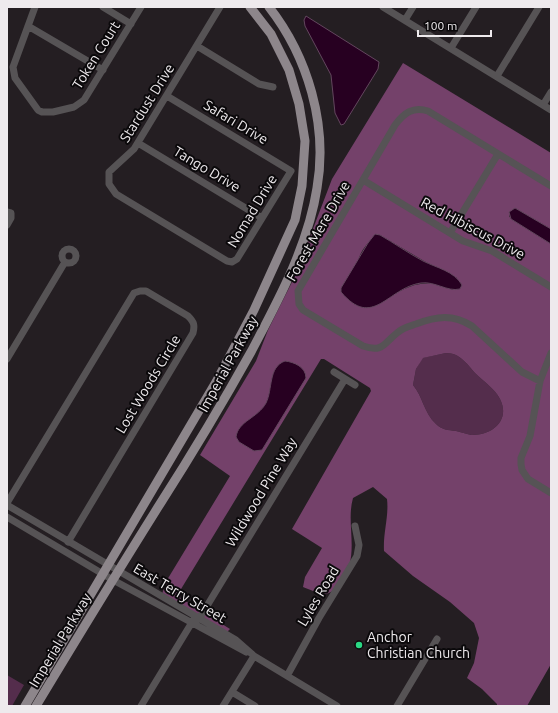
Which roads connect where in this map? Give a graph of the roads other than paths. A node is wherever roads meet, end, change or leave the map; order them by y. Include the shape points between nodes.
1 (35, 7) edge
2 (103, 7) edge
3 (141, 7) edge
4 (220, 7) edge
5 (250, 7) edge
6 (269, 7) edge
7 (383, 7) edge
8 (412, 7) edge
9 (476, 7) edge
10 (539, 7) edge
11 (405, 20) junction
12 (131, 24) junction
13 (28, 26) junction
14 (197, 46) junction
15 (450, 48) junction
16 (103, 70) junction
17 (497, 76) junction
18 (273, 87) dead end
19 (551, 92) edge
20 (167, 96) junction
21 (543, 105) junction
22 (551, 110) edge
23 (138, 142) junction
24 (498, 154) junction
25 (291, 171) joint
26 (363, 180) junction
27 (551, 186) edge
28 (7, 212) edge
29 (262, 218) junction
30 (7, 225) edge
31 (450, 233) junction
32 (66, 262) dead end
33 (232, 262) joint
34 (551, 287) edge
35 (551, 353) edge
36 (7, 359) edge
37 (334, 372) dead end
38 (345, 379) junction
39 (540, 381) junction
40 (355, 385) dead end
41 (551, 494) edge
42 (7, 504) edge
43 (7, 517) edge
44 (355, 526) dead end
45 (68, 542) junction
46 (105, 570) junction
47 (115, 576) junction
48 (195, 620) junction
49 (437, 639) dead end
50 (254, 656) junction
51 (287, 676) junction
52 (232, 692) junction
53 (25, 706) edge
54 (36, 706) edge
55 (141, 706) edge
56 (223, 706) edge
57 (255, 706) edge
58 (337, 706) edge
59 (397, 706) edge

1 - 13 street, Token Court
2 - 12 street
3 - 12 street, Token Court
4 - 14 street, Stardust Drive
5 - 46 main road, Imperial Parkway via 271,34 289,70 299,104 305,141 302,186 295,220 254,310 216,382
6 - 47 main road, Imperial Parkway via 281,22 299,56 314,100 320,144 318,187 309,223 289,276 268,320 219,411
7 - 11 street
8 - 11 street
9 - 15 street
10 - 17 street
11 - 15 street
12 - 16 street, Token Court
13 - 16 street
13 - 16 street, Token Court via 13,73 42,112 53,112 80,104
14 - 18 street via 259,84
14 - 20 street, Stardust Drive
15 - 17 street
17 - 21 street
19 - 21 street
20 - 23 street, Stardust Drive
20 - 25 street, Safari Drive
21 - 22 street
23 - 29 street, Tango Drive
23 - 33 street, Stardust Drive via 131,154 110,172 109,184 112,190
24 - 26 street, Forest Mere Drive via 428,111 416,109 400,118
24 - 27 street, Forest Mere Drive
24 - 31 street
25 - 29 street, Nomad Drive
26 - 31 street, Red Hibiscus Drive
26 - 39 street, Forest Mere Drive via 300,284 298,298 303,310 369,349 381,347 398,332 430,319 441,316 458,319 478,331 522,372
28 - 30 street via 11,213 11,218
29 - 33 street, Nomad Drive via 237,259
31 - 34 street, Red Hibiscus Drive via 492,251
32 - 36 street
35 - 39 street
37 - 38 street
38 - 40 street
38 - 48 street, Wildwood Pine Way
39 - 41 street via 530,436 521,464 528,479
42 - 45 street, East Terry Street
42 - 45 street, Lost Woods Circle via 134,293 146,291 188,316 195,327 193,333
43 - 46 street
44 - 51 street, Lyles Road via 359,545 357,556
45 - 46 street, East Terry Street
46 - 47 street, East Terry Street
46 - 53 main road, Imperial Parkway
47 - 48 street, East Terry Street
47 - 54 main road, Imperial Parkway
48 - 50 street, East Terry Street
48 - 55 street, Wildwood Pine Way
49 - 59 street
50 - 51 street
50 - 52 street
51 - 58 street
52 - 56 street
52 - 57 street

